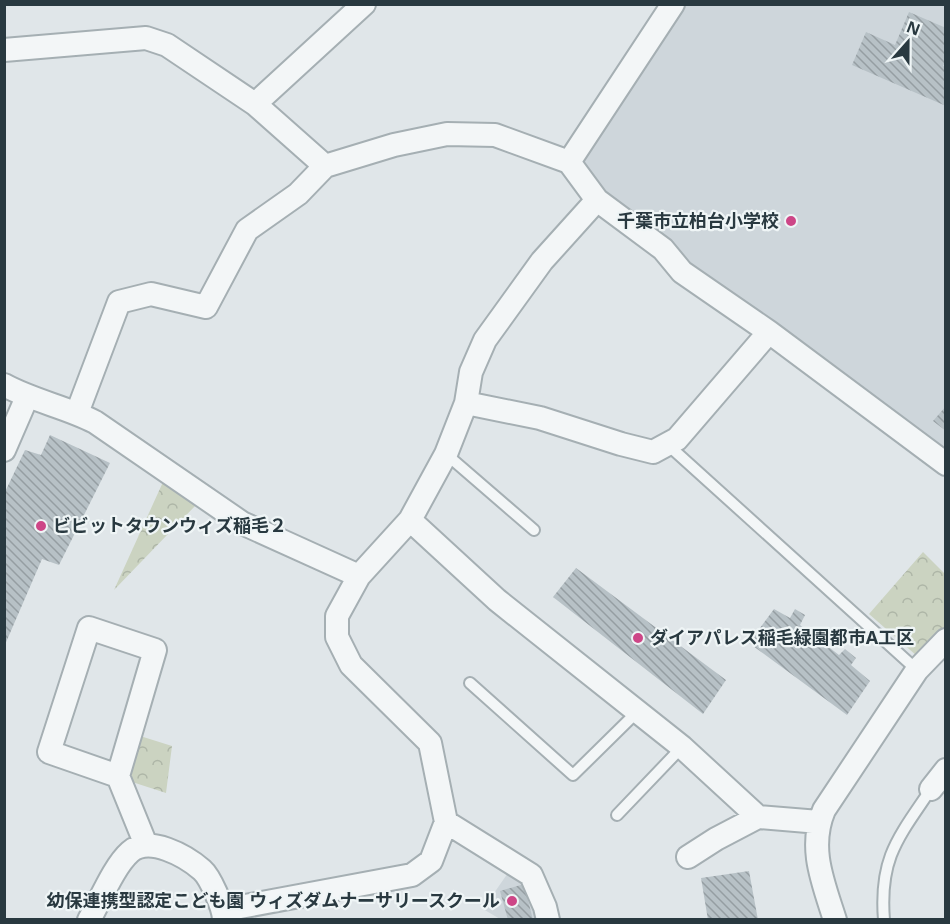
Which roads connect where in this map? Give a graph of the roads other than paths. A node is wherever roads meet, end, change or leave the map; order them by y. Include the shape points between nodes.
1 (364, 4) edge
2 (673, 4) edge
3 (4, 50) edge
4 (255, 104) junction
5 (569, 162) junction
6 (325, 166) junction
7 (597, 200) junction
8 (769, 332) junction
9 (4, 385) edge
10 (27, 397) junction
11 (466, 403) junction
12 (77, 413) junction
13 (667, 444) junction
14 (4, 450) edge
15 (446, 454) junction
16 (945, 464) edge
17 (410, 519) junction
18 (534, 530) dead end
19 (359, 576) junction
20 (945, 640) edge
21 (917, 670) junction
22 (470, 683) dead end
23 (637, 712) junction
24 (681, 747) junction
25 (945, 770) edge
26 (118, 776) junction
27 (931, 789) joint
28 (617, 815) dead end
29 (758, 817) junction
30 (446, 822) junction
31 (819, 822) junction
32 (146, 845) junction
33 (688, 857) dead end
34 (224, 915) edge
35 (89, 920) edge
36 (548, 920) edge
37 (835, 920) edge
38 (885, 920) edge

1 - 4 street
2 - 5 street
3 - 4 street via 146,38 167,45
4 - 6 street
5 - 6 street via 495,135 447,134
5 - 7 street
6 - 12 street via 298,195 247,230 206,307 151,294 120,302
7 - 8 street via 663,249 682,272
7 - 11 street via 543,261 485,340 471,372
8 - 13 street via 677,439
8 - 16 street
9 - 10 street
10 - 12 street
10 - 14 street
11 - 13 street via 540,418 653,452
11 - 15 street
12 - 19 street via 242,523
13 - 21 lane
15 - 17 street
15 - 18 lane
17 - 19 street
17 - 23 street via 497,600
19 - 30 street via 337,616 337,637 351,664 430,743
20 - 21 street
21 - 31 street
22 - 23 lane via 573,775
23 - 24 street
24 - 28 lane
24 - 29 street
25 - 27 street
26 - 26 street via 155,650 89,628 49,752
26 - 32 street
27 - 38 lane via 891,852 882,891
29 - 31 street
29 - 33 street
30 - 34 street via 431,861 412,875
30 - 36 street via 531,875
31 - 37 street via 816,856
32 - 34 street via 170,850 203,870
32 - 35 street via 131,851

